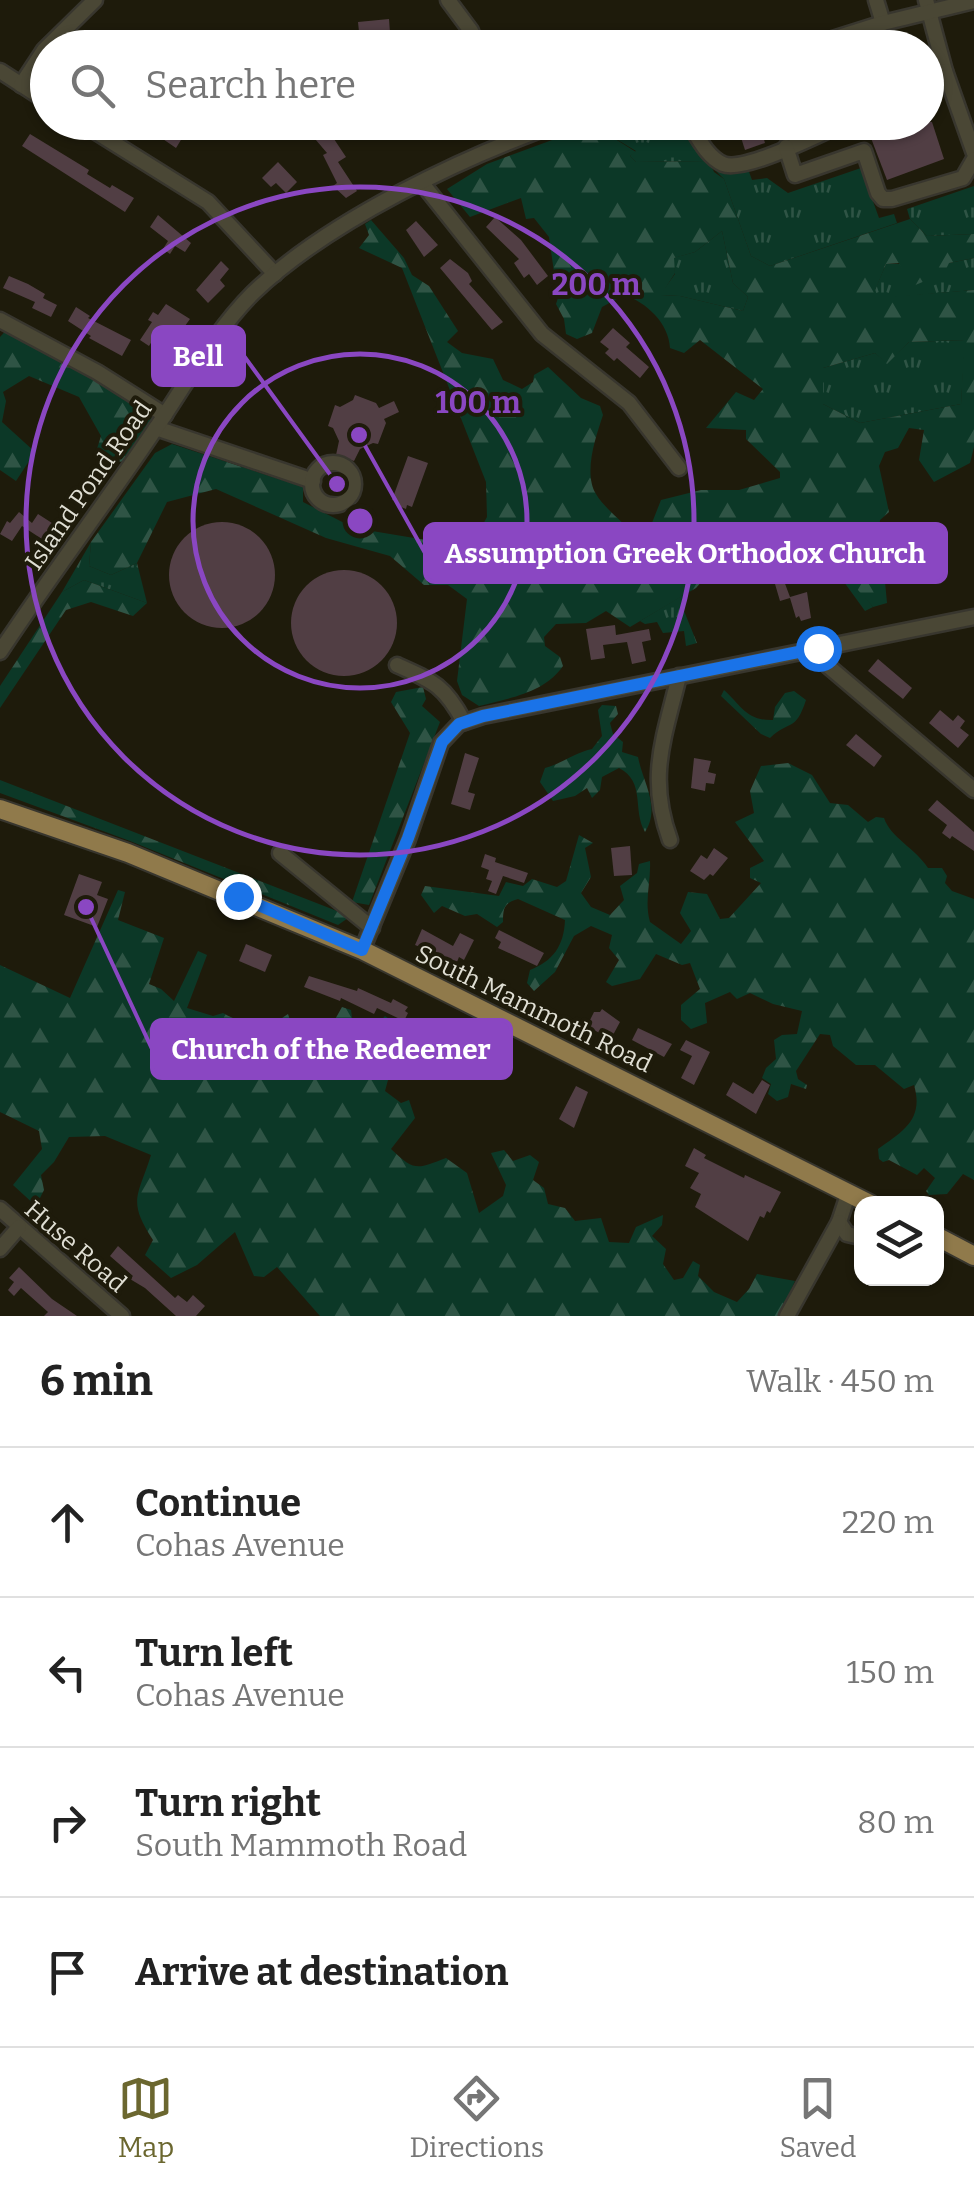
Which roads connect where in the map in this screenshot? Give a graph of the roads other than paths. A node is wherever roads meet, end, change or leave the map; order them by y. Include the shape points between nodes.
1 (95, 0) edge
2 (448, 0) edge
3 (876, 0) edge
4 (974, 1) edge
5 (928, 6) edge
6 (883, 23) junction
7 (64, 30) edge
8 (470, 30) edge
9 (869, 30) edge
10 (944, 66) edge
11 (945, 70) joint
12 (0, 71) edge
13 (30, 72) edge
14 (22, 85) junction
15 (30, 90) edge
16 (109, 140) edge
17 (513, 140) edge
18 (700, 140) edge
19 (805, 140) edge
20 (786, 148) junction
21 (974, 156) edge
22 (422, 183) junction
23 (275, 274) junction
24 (0, 320) edge
25 (161, 421) junction
26 (679, 468) dead end
27 (313, 480) dead end
28 (974, 617) edge
29 (818, 648) junction
30 (0, 652) edge
31 (397, 665) dead end
32 (679, 676) junction
33 (464, 722) junction
34 (974, 790) edge
35 (0, 809) edge
36 (670, 840) dead end
37 (280, 853) dead end
38 (372, 928) junction
39 (362, 950) junction
40 (849, 1192) junction
41 (856, 1196) edge
42 (0, 1209) edge
43 (839, 1222) junction
44 (19, 1227) junction
45 (854, 1236) edge
46 (944, 1240) edge
47 (0, 1249) edge
48 (974, 1256) edge
49 (122, 1316) edge
50 (787, 1316) edge

1 - 7 street
2 - 8 street
3 - 6 street
4 - 5 street
5 - 6 street
6 - 9 street
10 - 11 street
11 - 21 street
12 - 14 street
13 - 14 street
14 - 15 street
16 - 23 street via 208,202
17 - 22 street, Island Pond Road
18 - 20 street via 727,166
19 - 20 street
20 - 21 street via 795,174 864,151 878,193 892,199 963,178
22 - 23 street, Island Pond Road
22 - 26 street via 542,334 629,404
23 - 25 street, Island Pond Road via 234,314
24 - 25 street via 97,372
25 - 27 street
25 - 30 street, Island Pond Road
28 - 29 street
29 - 32 street
29 - 34 street via 828,666
31 - 33 street via 437,682
32 - 33 street
32 - 36 street via 657,765
33 - 38 street via 442,742
35 - 39 main road, South Mammoth Road via 128,853
37 - 38 street
38 - 39 street
39 - 40 main road, South Mammoth Road
40 - 41 main road, South Mammoth Road
40 - 43 street
42 - 44 street, Huse Road
43 - 45 street
43 - 50 street
44 - 47 street
44 - 49 street, Huse Road
46 - 48 main road

